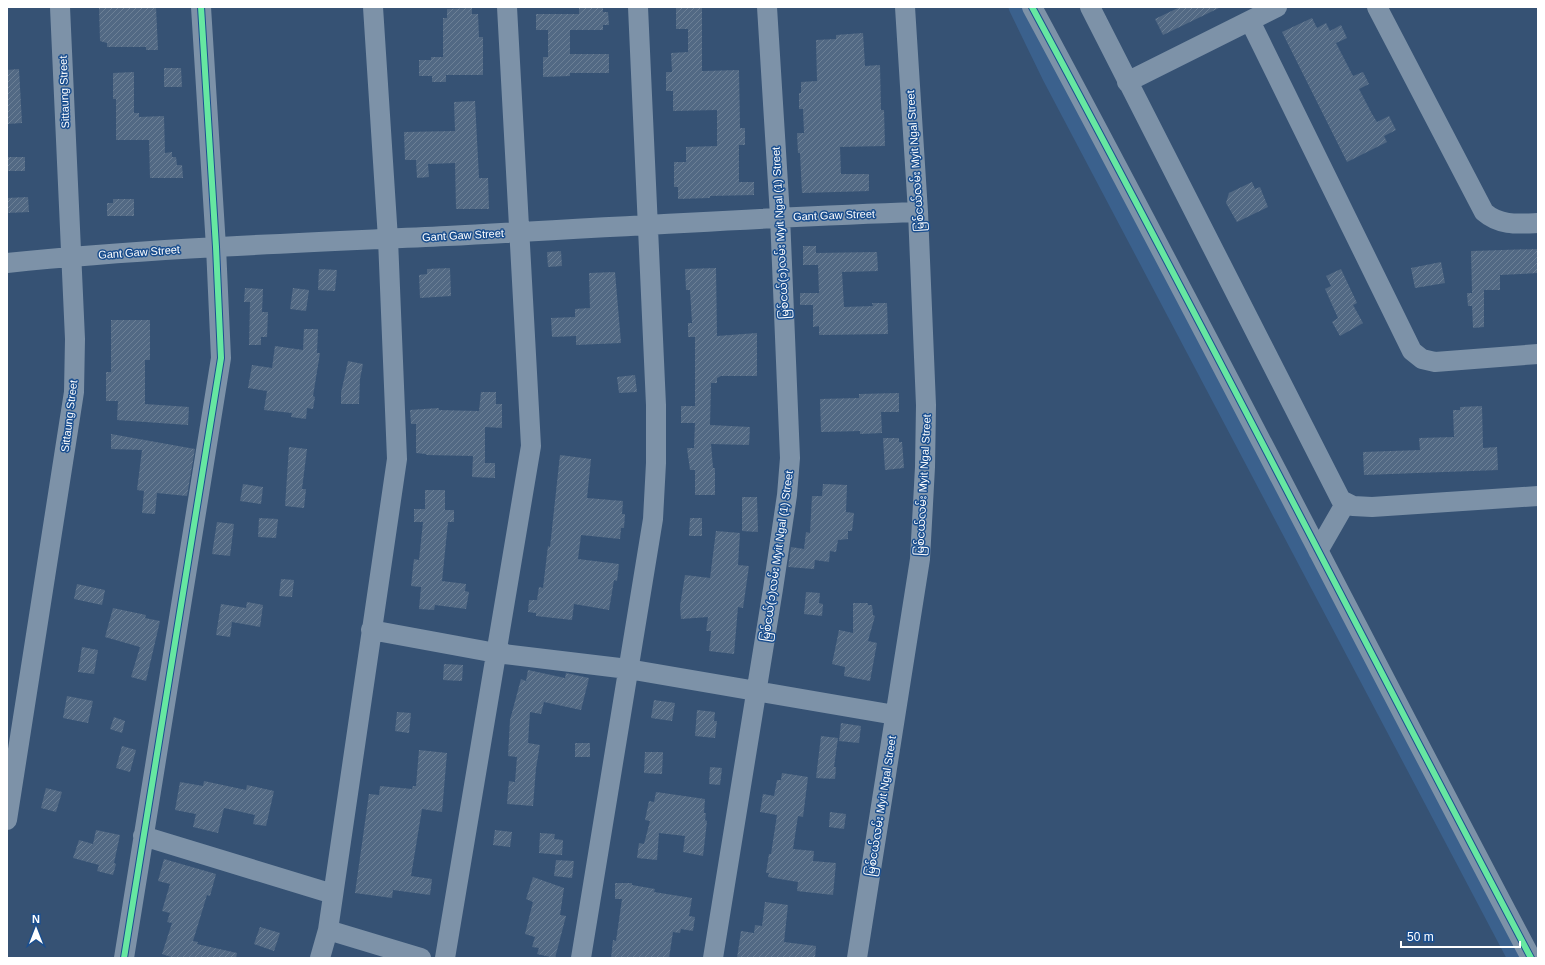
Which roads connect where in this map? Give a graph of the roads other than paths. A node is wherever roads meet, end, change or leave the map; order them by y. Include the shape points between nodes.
1 (60, 7) edge
2 (201, 7) edge
3 (373, 7) edge
4 (507, 7) edge
5 (638, 7) edge
6 (767, 7) edge
7 (905, 7) edge
8 (1032, 7) edge
9 (1090, 7) edge
10 (1277, 7) edge
11 (1377, 7) edge
12 (1250, 21) junction
13 (1127, 82) junction
14 (918, 212) junction
15 (780, 216) junction
16 (649, 223) junction
17 (1538, 223) edge
18 (521, 232) junction
19 (388, 239) junction
20 (216, 247) junction
21 (71, 256) junction
22 (7, 263) edge
23 (1538, 354) edge
24 (1538, 496) edge
25 (1346, 504) junction
26 (1318, 551) junction
27 (371, 630) junction
28 (496, 653) junction
29 (628, 669) junction
30 (757, 691) junction
31 (895, 715) junction
32 (7, 820) edge
33 (143, 836) junction
34 (333, 894) junction
35 (328, 930) junction
36 (124, 958) edge
37 (320, 958) edge
38 (421, 958) edge
39 (445, 958) edge
40 (581, 958) edge
41 (713, 958) edge
42 (857, 958) edge
43 (1531, 958) edge

1 - 21 street, Sittaung Street
2 - 20 street
3 - 19 street
4 - 18 street
5 - 16 street
6 - 15 street, မြစ်ငယ်(၁)လမ်း Myit Ngal (1) Street
7 - 14 street, မြစ်ငယ်လမ်း Myit Ngal Street
8 - 26 street
9 - 13 street
10 - 12 street
11 - 17 street via 1484,212 1496,221
12 - 13 street
12 - 23 street via 1412,351 1422,359 1435,362
13 - 25 street via 1326,474
14 - 15 street, Gant Gaw Street
14 - 31 street, မြစ်ငယ်လမ်း Myit Ngal Street via 926,398 926,467 920,559
15 - 16 street, Gant Gaw Street
15 - 30 street, မြစ်ငယ်(၁)လမ်း Myit Ngal (1) Street via 790,458 787,495
16 - 18 street, Gant Gaw Street
16 - 29 street via 656,463 653,519
18 - 19 street, Gant Gaw Street
18 - 28 street via 531,446
19 - 20 street, Gant Gaw Street
19 - 27 street via 398,459
20 - 21 street, Gant Gaw Street
20 - 33 street via 221,358
21 - 22 street, Gant Gaw Street
21 - 32 street, Sittaung Street via 75,339 74,392
24 - 25 street via 1372,508
25 - 26 street
26 - 43 street
27 - 28 street
27 - 34 street
28 - 29 street
28 - 39 street
29 - 30 street
29 - 40 street
30 - 31 street
30 - 41 street, မြစ်ငယ်(၁)လမ်း Myit Ngal (1) Street
31 - 42 street, မြစ်ငယ်လမ်း Myit Ngal Street
33 - 34 street
33 - 36 street
34 - 35 street
35 - 37 street
35 - 38 street

